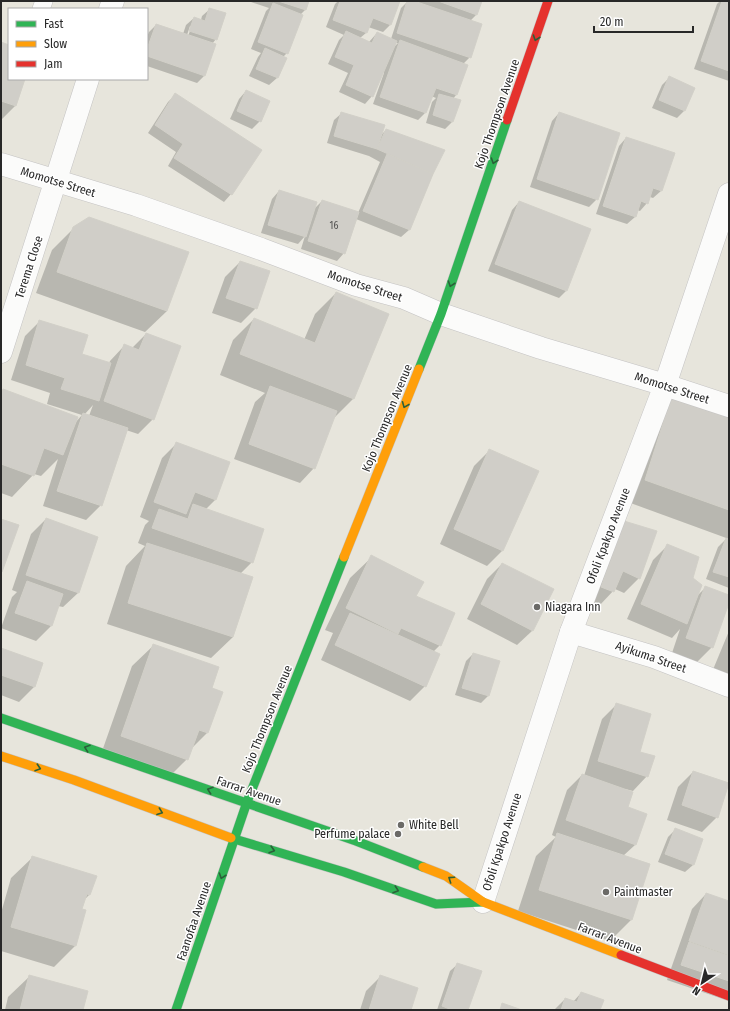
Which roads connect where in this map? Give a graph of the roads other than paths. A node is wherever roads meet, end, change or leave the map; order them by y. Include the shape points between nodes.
1 (548, 1) edge
2 (88, 80) edge
3 (1, 164) edge
4 (56, 181) junction
5 (729, 194) edge
6 (441, 314) junction
7 (1, 352) edge
8 (665, 385) junction
9 (729, 406) edge
10 (571, 632) junction
11 (729, 686) edge
12 (1, 718) edge
13 (1, 756) edge
14 (247, 802) junction
15 (234, 839) junction
16 (483, 902) junction
17 (729, 996) edge
18 (176, 1010) edge

1 -> 6 main road, Kojo Thompson Avenue
2 - 4 street, Terema Close
3 - 4 street, Momotse Street
4 - 6 street, Momotse Street via 136,205 356,284 404,298
4 - 7 street, Terema Close
5 - 8 street, Ofoli Kpakpo Avenue
6 - 8 street, Momotse Street via 541,348
6 -> 14 main road, Kojo Thompson Avenue
8 - 9 street, Momotse Street
8 - 10 street, Ofoli Kpakpo Avenue
10 - 11 street, Ayikuma Street via 654,657
10 - 16 street, Ofoli Kpakpo Avenue
14 -> 12 main road, Farrar Avenue
13 -> 15 main road, Farrar Avenue
14 - 15 main road, Kojo Thompson Avenue
16 -> 14 main road, Farrar Avenue via 446,876
15 -> 16 main road, Farrar Avenue via 344,872 436,904
15 -> 18 main road, Faanofaa Avenue
16 - 17 main road, Farrar Avenue

